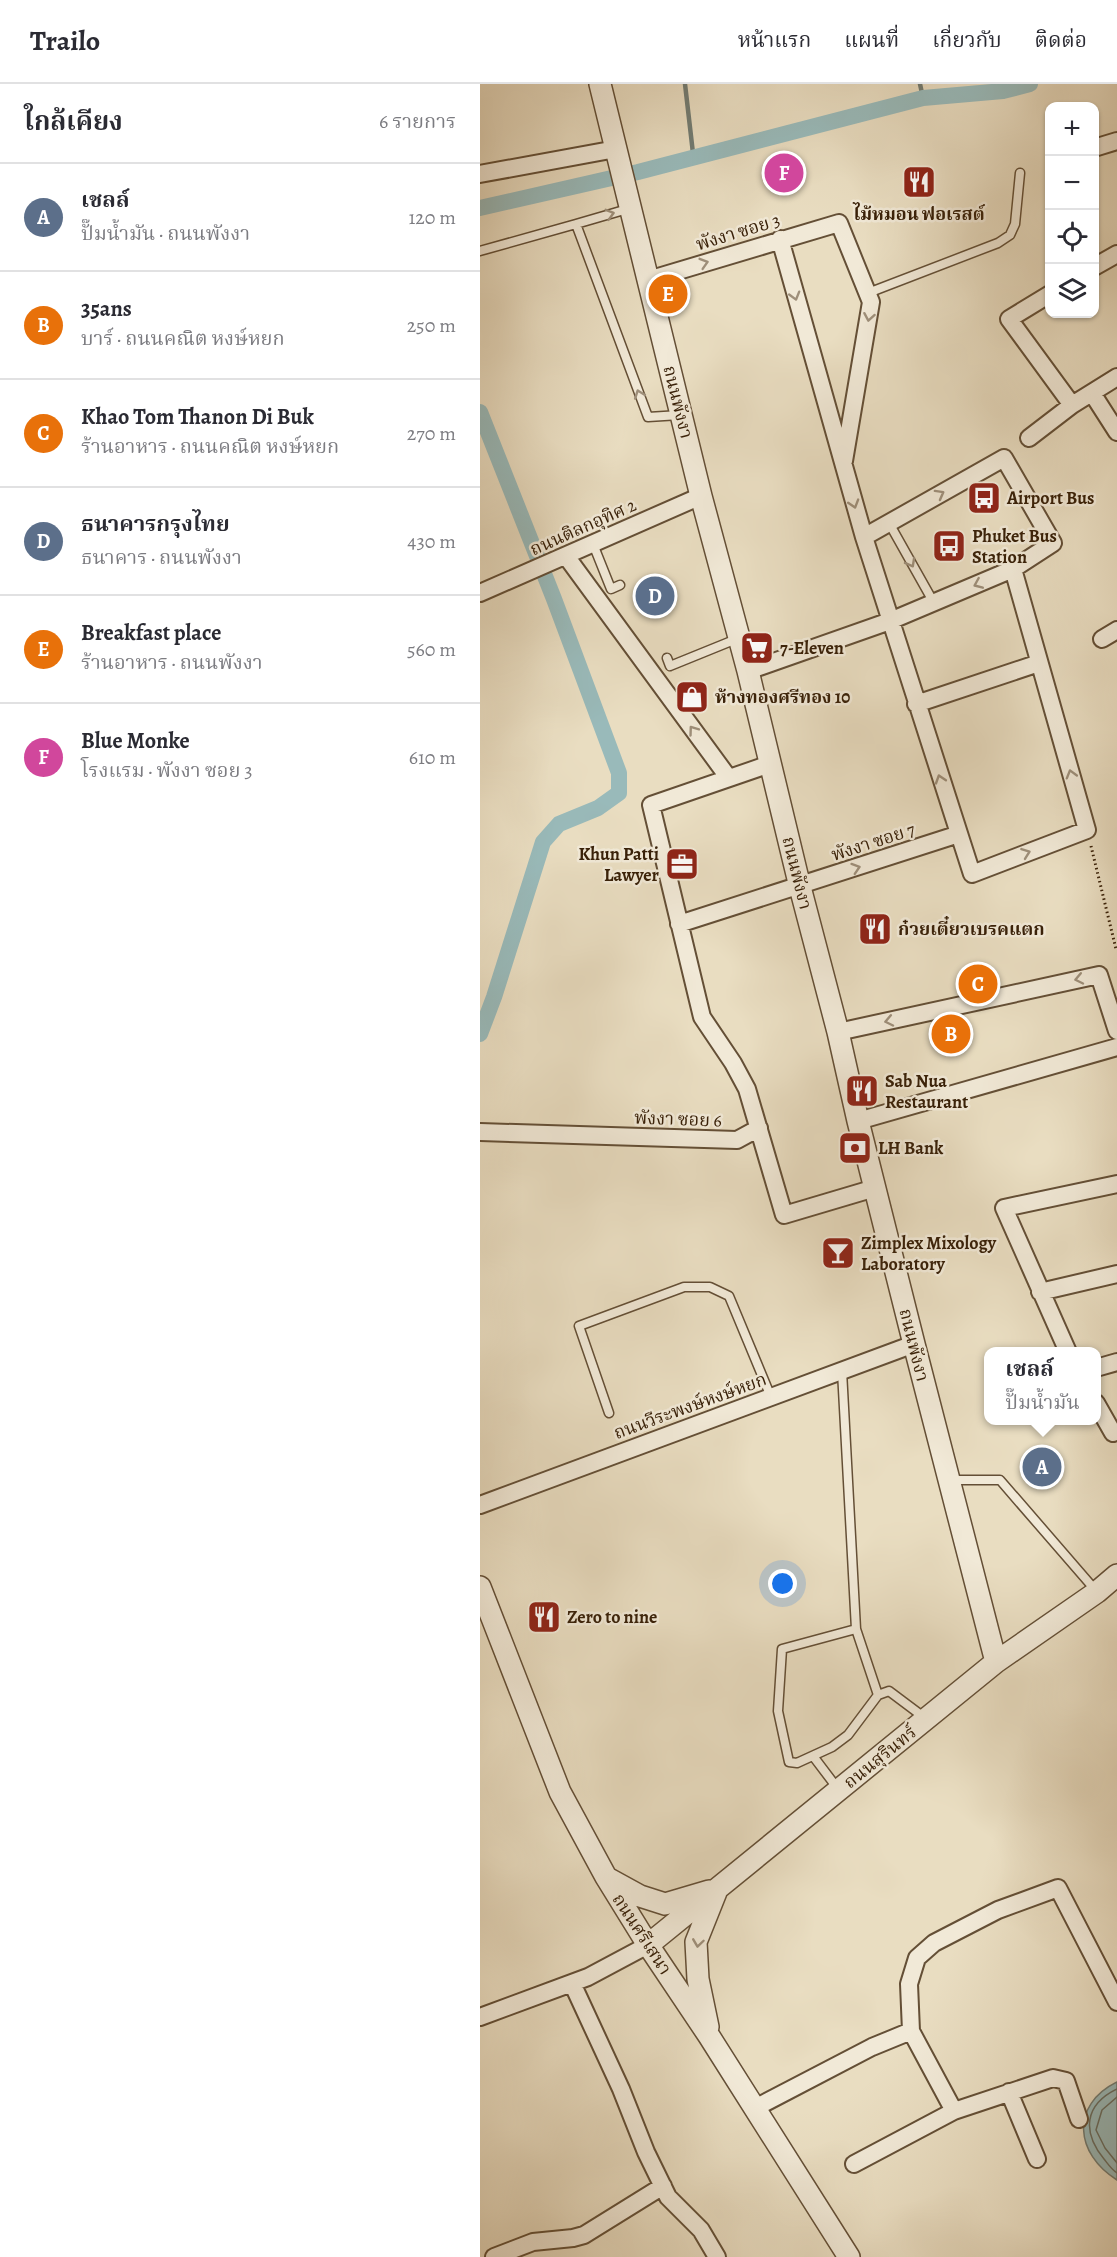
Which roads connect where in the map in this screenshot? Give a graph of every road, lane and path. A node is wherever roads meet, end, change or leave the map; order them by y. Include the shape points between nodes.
1 (600, 84) edge
2 (1117, 141) edge
3 (1099, 147) edge
4 (616, 150) junction
5 (1020, 173) dead end
6 (480, 174) edge
7 (631, 208) junction
8 (576, 224) junction
9 (780, 239) junction
10 (480, 250) edge
11 (1117, 254) edge
12 (1099, 265) edge
13 (648, 280) junction
14 (868, 293) junction
15 (1045, 297) edge
16 (1117, 377) edge
17 (1092, 393) junction
18 (1072, 405) junction
19 (681, 415) junction
20 (1117, 432) edge
21 (1029, 438) dead end
22 (843, 468) junction
23 (701, 496) junction
24 (889, 523) junction
25 (864, 537) junction
26 (593, 544) junction
27 (559, 559) junction
28 (1013, 568) junction
29 (620, 585) dead end
30 (480, 594) edge
31 (934, 603) junction
32 (890, 621) junction
33 (1117, 630) edge
34 (739, 638) junction
35 (1102, 639) dead end
36 (667, 658) dead end
37 (1039, 663) junction
38 (748, 671) junction
39 (916, 704) junction
40 (770, 764) junction
41 (728, 777) junction
42 (1087, 830) junction
43 (959, 834) junction
44 (800, 887) junction
45 (679, 924) junction
46 (1116, 949) edge
47 (1117, 1031) edge
48 (838, 1032) junction
49 (1117, 1047) edge
50 (858, 1121) junction
51 (759, 1128) junction
52 (480, 1132) edge
53 (1117, 1184) edge
54 (874, 1188) junction
55 (1117, 1274) edge
56 (1040, 1292) junction
57 (914, 1344) junction
58 (1066, 1347) edge
59 (1117, 1362) edge
60 (1101, 1367) edge
61 (842, 1371) junction
62 (771, 1397) junction
63 (609, 1413) dead end
64 (1101, 1414) edge
65 (1110, 1435) edge
66 (949, 1479) junction
67 (480, 1505) edge
68 (1117, 1575) edge
69 (480, 1587) edge
70 (1097, 1592) junction
71 (856, 1629) junction
72 (996, 1662) junction
73 (878, 1695) junction
74 (926, 1719) junction
75 (813, 1756) junction
76 (839, 1790) junction
77 (606, 1877) junction
78 (717, 1889) junction
79 (648, 1945) junction
80 (572, 1983) junction
81 (1117, 2002) edge
82 (480, 2017) edge
83 (911, 2031) junction
84 (710, 2036) junction
85 (1009, 2092) junction
86 (755, 2108) junction
87 (954, 2111) junction
88 (1079, 2119) dead end
89 (1037, 2159) dead end
90 (854, 2164) dead end
91 (663, 2186) junction
92 (494, 2257) edge
93 (717, 2257) edge
94 (849, 2257) edge

1 - 4 street, ถนนพังงา
2 - 3 street
4 - 6 street
4 - 7 street, ถนนพังงา
5 - 14 lane via 1015,224 1010,236
8 -> 7 lane
7 - 13 street, ถนนพังงา
8 - 10 lane
19 -> 8 lane via 648,417
13 -> 9 street, พังงา ซอย 3
9 - 14 street, พังงา ซอย 3 via 839,223
9 -> 22 street
11 - 12 street
13 - 19 street, ถนนพังงา
14 -> 22 street via 871,302
15 - 18 street via 1009,319
16 - 17 street
17 - 18 street
17 - 20 street
18 - 21 street
19 - 23 street, ถนนพังงา
22 -> 25 street
23 - 26 street, ถนนติลกอุทิศ 2
23 - 34 street, ถนนพังงา
24 - 25 street
24 -> 28 street via 1004,458 1053,543
24 -> 31 lane
25 - 32 street
26 - 27 street, ถนนติลกอุทิศ 2
26 - 29 lane via 611,589
27 - 30 street, ถนนติลกอุทิศ 2
41 -> 27 street
28 -> 31 street
28 - 37 street
31 - 32 street
32 - 38 street
32 - 39 street
33 - 35 street
34 - 36 lane via 670,666
34 - 38 street, ถนนพังงา
37 - 39 street
42 -> 37 street
38 - 40 street, ถนนพังงา
43 -> 39 street
40 - 41 street
40 - 44 street, ถนนพังงา
41 - 45 street via 651,805
43 -> 42 street via 972,874
42 - 46 path
44 -> 43 street, พังงา ซอย 7
44 - 45 street, พังงา ซอย 7
44 - 48 street, ถนนพังงา
45 - 51 street via 702,1017 734,1063
47 -> 48 street via 1099,975
48 - 50 street, ถนนพังงา
49 - 50 street
50 - 54 street, ถนนพังงา
51 - 52 street, พังงา ซอย 6 via 737,1140
51 - 54 street via 784,1215
53 - 56 street via 1004,1208
54 - 57 street, ถนนพังงา
55 - 56 street
56 - 58 street
57 - 61 street, ถนนวีระพงษ์หงษ์หยก
57 - 66 street, ถนนพังงา
59 - 60 street
61 - 62 street, ถนนวีระพงษ์หงษ์หยก
61 - 71 lane
62 - 63 lane via 729,1296 710,1287 684,1287 579,1326
62 - 67 street, ถนนวีระพงษ์หงษ์หยก
64 - 65 street
66 - 70 lane via 1000,1480
66 - 72 street, ถนนพังงา
68 - 70 street, ถนนสุรินทร์
69 - 77 street, ถนนศรีเสนา via 560,1792
70 - 72 street, ถนนสุรินทร์
71 - 73 lane
71 - 75 lane via 782,1649 778,1711 789,1762
72 - 74 street, ถนนสุรินทร์
73 - 74 lane via 889,1691
73 - 75 lane via 848,1735
74 - 76 street, ถนนสุรินทร์
75 - 76 lane
76 - 78 street, ถนนสุรินทร์
77 - 78 street via 640,1896 665,1904
77 - 79 street, ถนนศรีเสนา
78 - 79 street, ถนนสุรินทร์
78 -> 84 street via 696,1942 698,1978
79 - 80 street
79 - 84 street, ถนนศรีเสนา
80 - 82 street
80 - 91 street
81 - 83 street via 1058,1888 998,1910 934,1943 916,1958 909,1984
83 - 86 street
83 - 87 street
84 - 86 street, ถนนศรีเสนา
85 - 87 street
85 - 88 street via 1053,2078 1066,2081
85 - 89 street
86 - 94 street, ถนนศรีเสนา
87 - 90 street
91 - 92 street via 584,2235 533,2242
91 - 93 street via 701,2230

